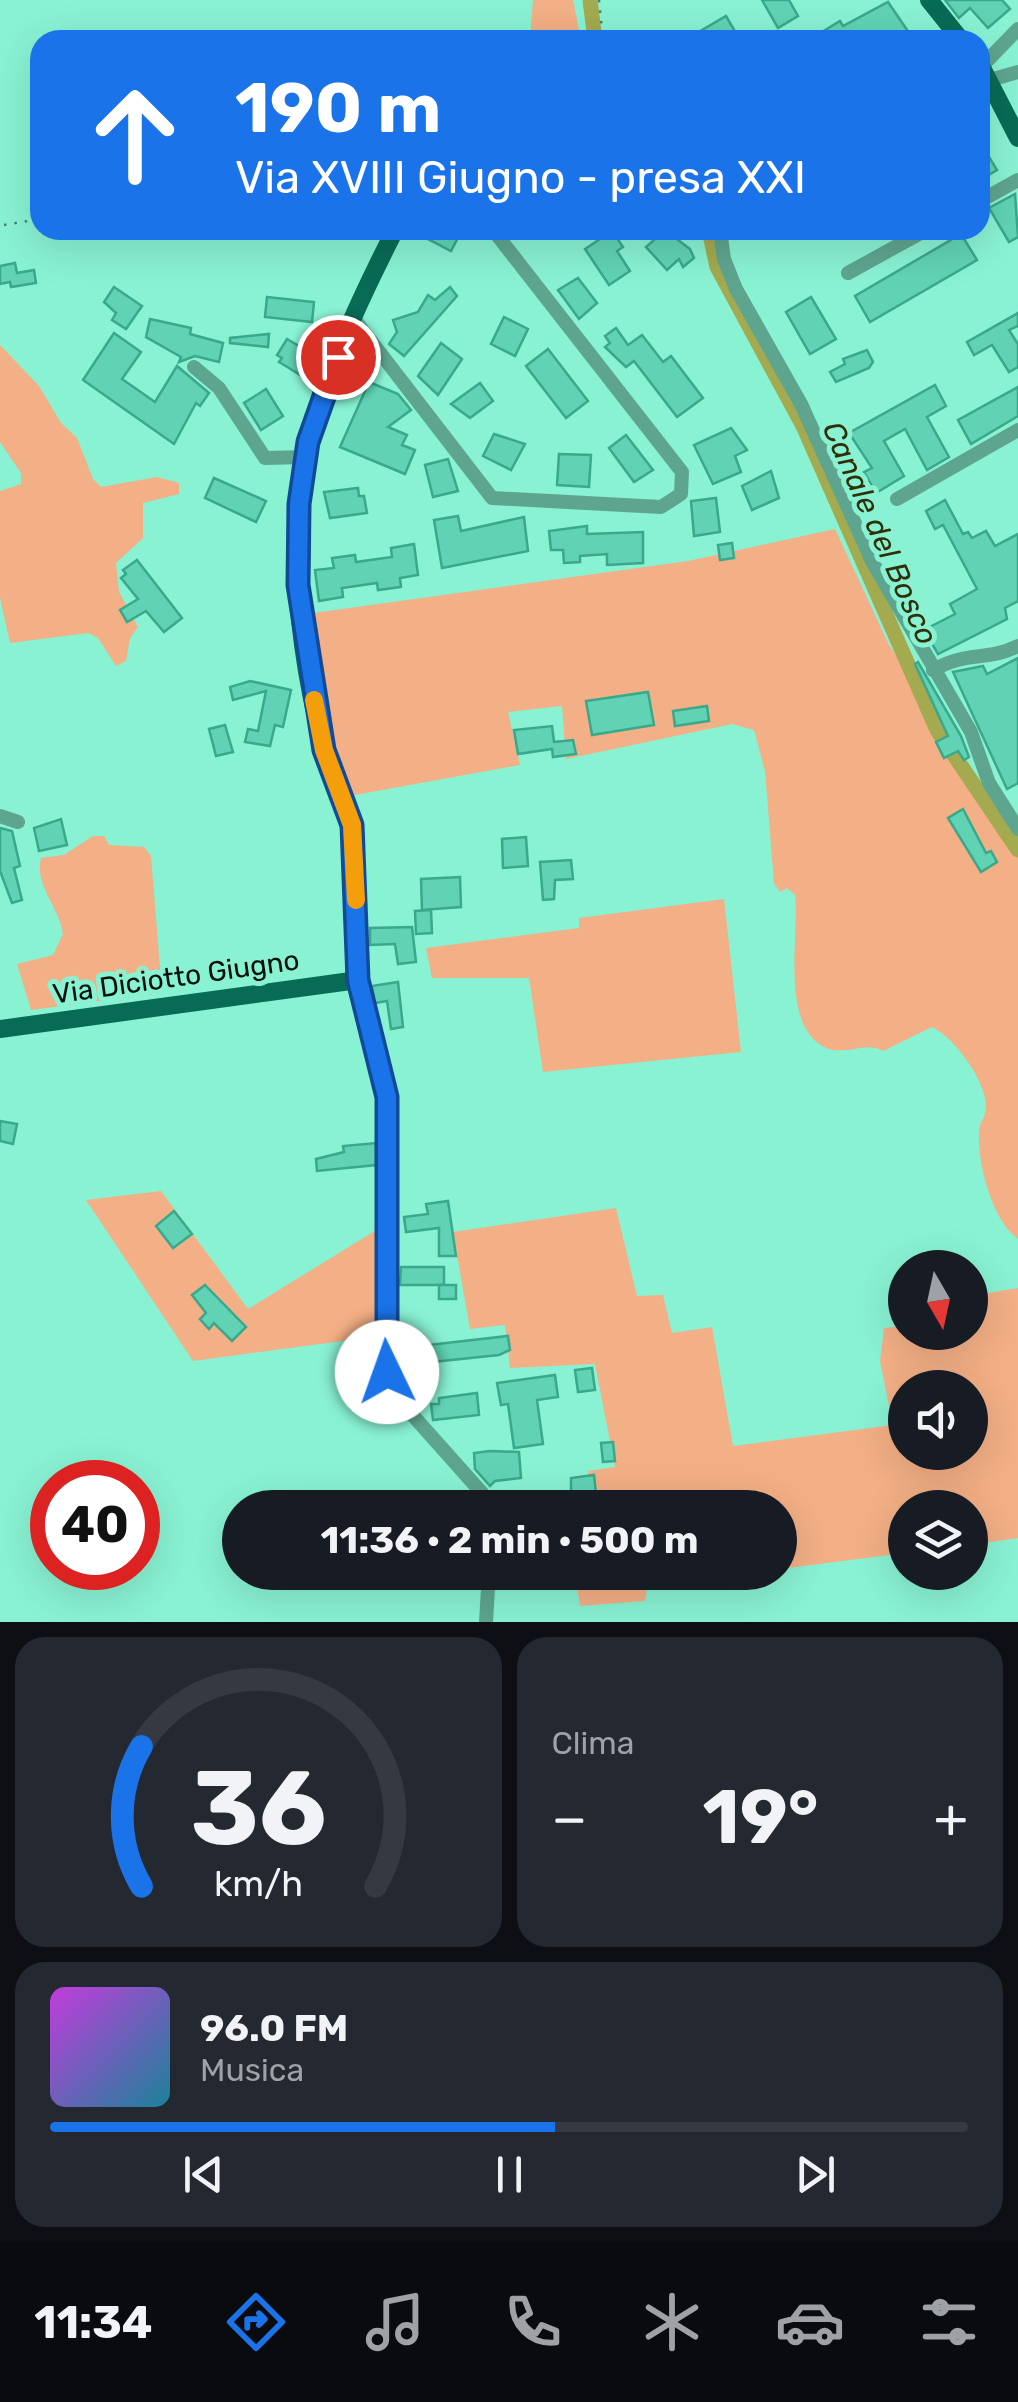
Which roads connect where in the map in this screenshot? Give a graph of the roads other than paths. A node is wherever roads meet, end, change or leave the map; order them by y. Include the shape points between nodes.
1 (930, 0) edge
2 (1018, 29) edge
3 (953, 30) edge
4 (990, 64) edge
5 (1018, 72) edge
6 (990, 73) edge
7 (990, 86) edge
8 (1018, 138) edge
9 (1018, 180) edge
10 (990, 195) edge
11 (390, 240) edge
12 (500, 240) edge
13 (721, 240) edge
14 (908, 240) edge
15 (848, 273) dead end
16 (354, 319) junction
17 (194, 367) dead end
18 (1018, 430) edge
19 (306, 456) junction
20 (896, 499) dead end
21 (1018, 646) edge
22 (932, 670) junction
23 (0, 816) edge
24 (18, 822) dead end
25 (1018, 829) edge
26 (358, 980) junction
27 (0, 1028) edge
28 (479, 1490) edge
29 (488, 1590) edge
30 (486, 1622) edge

1 - 3 main road
2 - 4 street
5 - 6 street
7 - 8 main road
9 - 10 street
11 - 16 main road
12 - 16 street via 682,472 681,494 661,507 492,498
13 - 22 street via 736,289 801,404 873,563
14 - 15 street
16 - 19 main road via 320,398
17 - 19 street via 219,388 265,458
18 - 20 street
19 - 26 main road via 298,585 324,750 352,825
21 - 22 street via 956,657
22 - 25 street
23 - 24 street
26 - 27 main road, Via Diciotto Giugno
26 - 28 street via 387,1097 387,1372 408,1410
29 - 30 street

